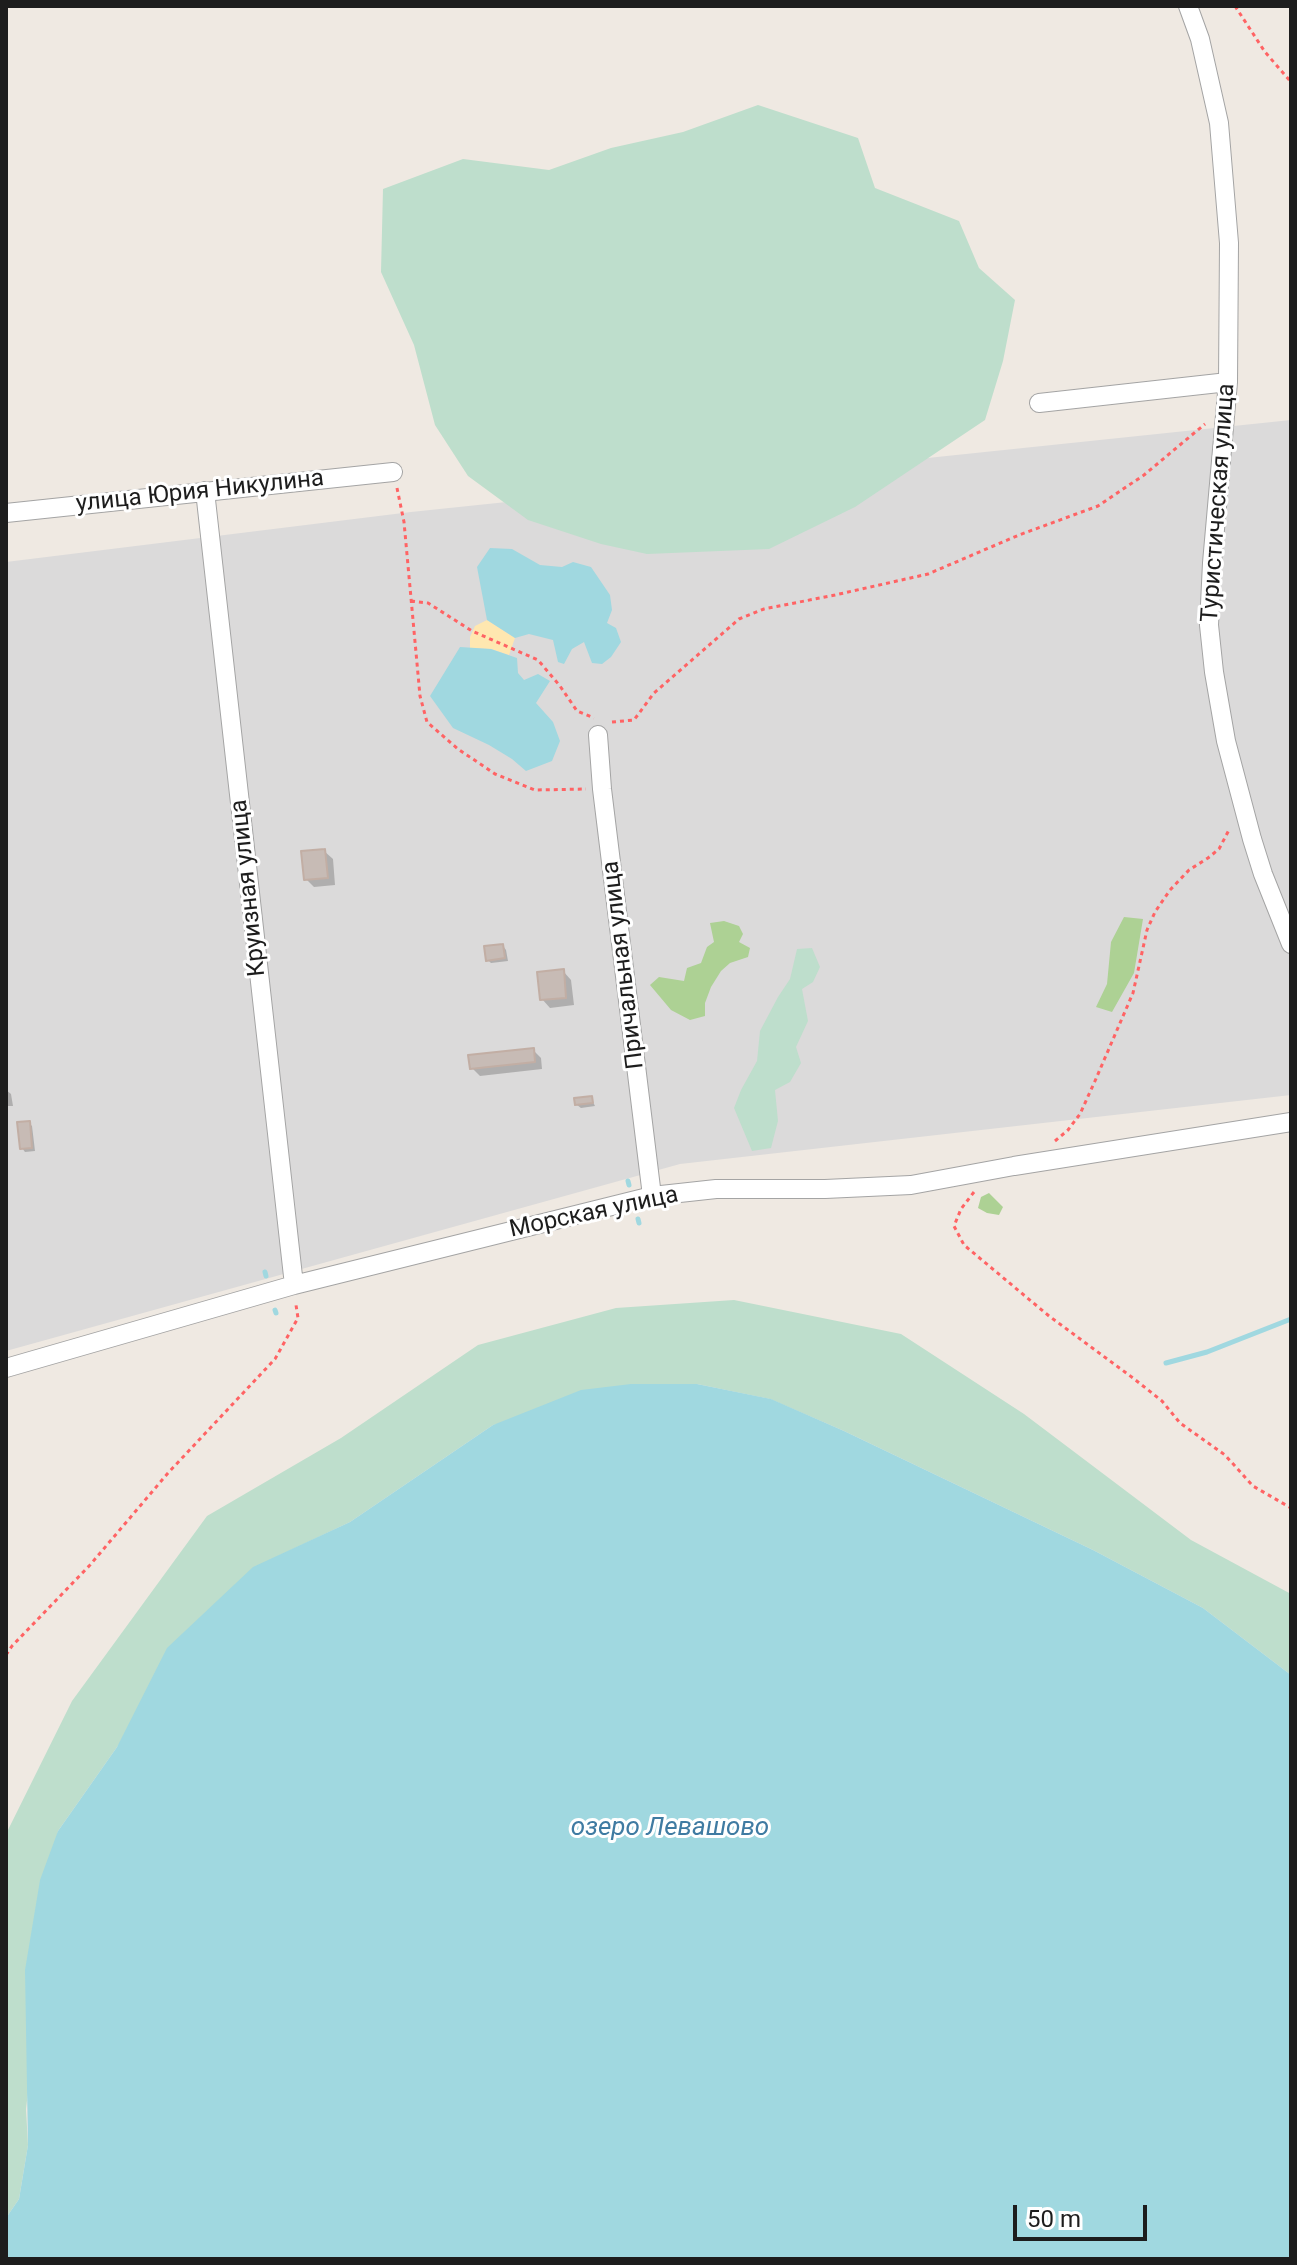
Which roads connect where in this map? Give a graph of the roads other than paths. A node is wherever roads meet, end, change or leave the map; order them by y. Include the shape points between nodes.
1 (1188, 6) edge
2 (1228, 382) junction
3 (1039, 403) dead end
4 (393, 472) road end
5 (205, 491) junction
6 (6, 513) edge
7 (601, 729) road end
8 (1291, 944) edge
9 (1291, 1122) edge
10 (652, 1196) junction
11 (294, 1285) junction
12 (6, 1368) edge

1 - 2 street, Туристическая улица via 1219,123 1229,243
2 - 3 street
2 - 8 street, Туристическая улица via 1209,625 1214,672 1246,817
4 - 5 street, улица Юрия Никулина
5 - 6 street, улица Юрия Никулина
5 - 11 street, Круизная улица
7 - 10 street, Причальная улица via 602,789
9 - 10 street, Морская улица via 911,1185 716,1189
10 - 11 street, Морская улица
11 - 12 street, Морская улица

